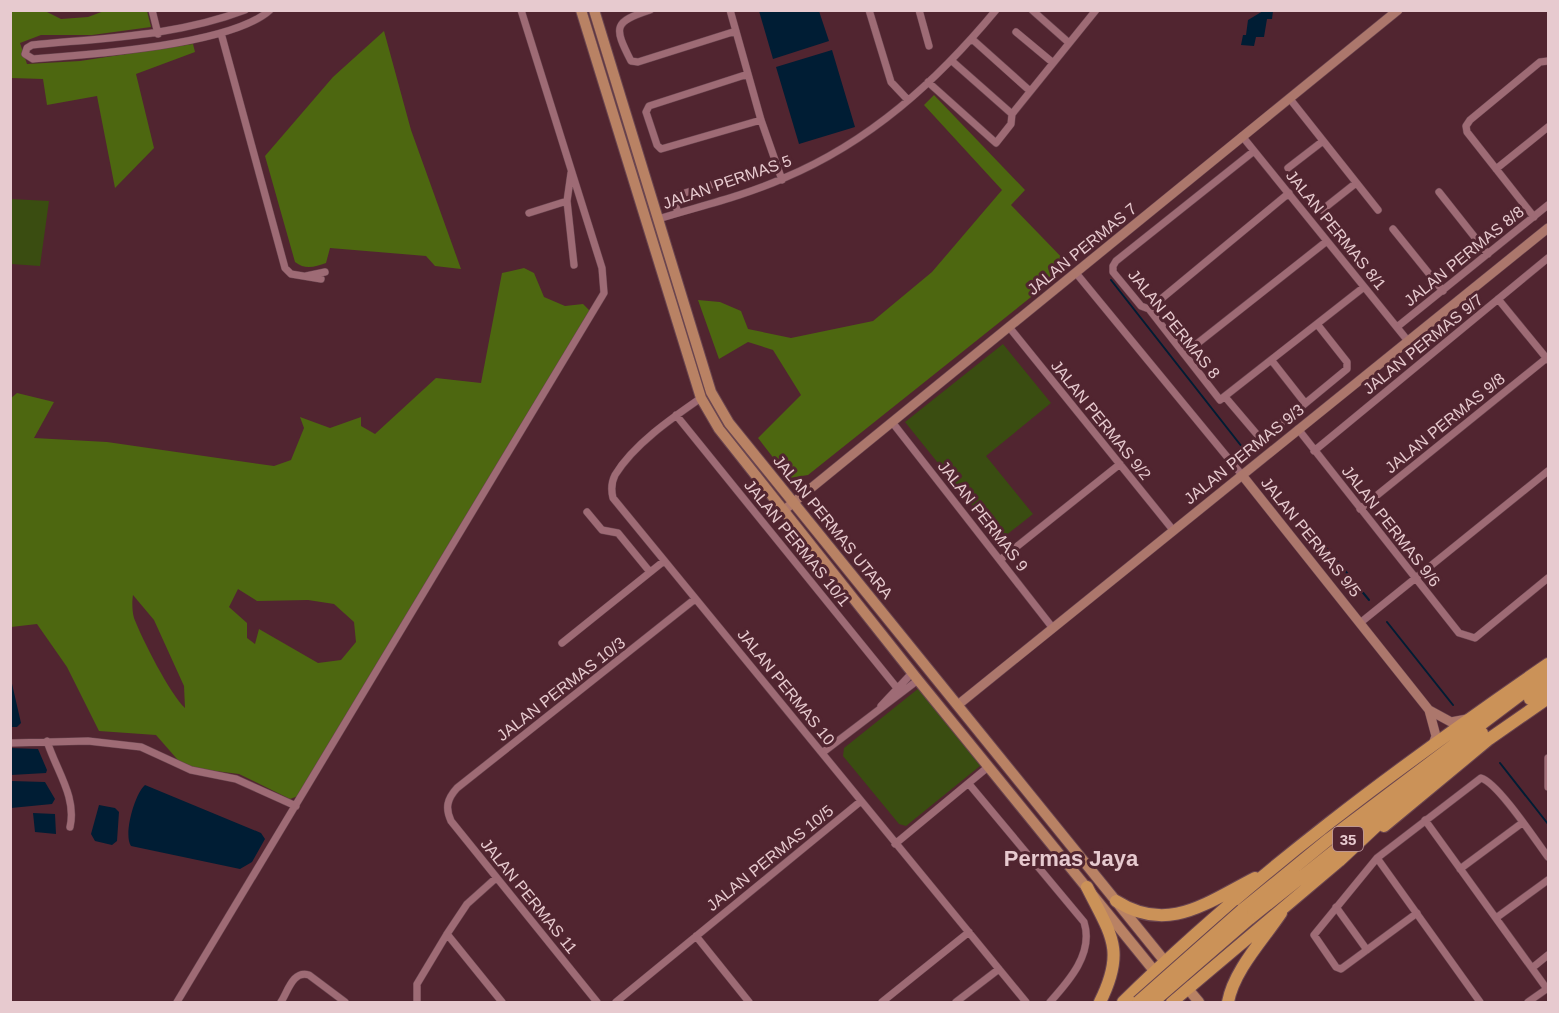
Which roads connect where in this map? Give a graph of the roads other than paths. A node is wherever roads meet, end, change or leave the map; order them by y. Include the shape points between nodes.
1 (152, 10) edge
2 (246, 10) edge
3 (270, 10) edge
4 (521, 10) edge
5 (581, 10) edge
6 (594, 10) edge
7 (650, 10) edge
8 (730, 10) edge
9 (869, 10) edge
10 (919, 10) edge
11 (996, 10) edge
12 (1032, 10) edge
13 (1398, 10) edge
14 (1090, 12) edge
15 (736, 31) junction
16 (1016, 32) dead end
17 (158, 33) junction
18 (221, 33) junction
19 (972, 39) junction
20 (1068, 42) junction
21 (161, 44) junction
22 (929, 45) dead end
23 (1547, 60) edge
24 (952, 61) junction
25 (1052, 62) junction
26 (748, 74) junction
27 (928, 82) junction
28 (1030, 91) junction
29 (1290, 99) junction
30 (908, 100) junction
31 (1012, 114) junction
32 (761, 120) junction
33 (1548, 127) edge
34 (1242, 136) junction
35 (1323, 141) junction
36 (1254, 151) junction
37 (777, 165) junction
38 (1288, 168) dead end
39 (1496, 169) junction
40 (572, 171) junction
41 (782, 180) junction
42 (1356, 183) junction
43 (1439, 192) dead end
44 (1289, 193) junction
45 (567, 201) junction
46 (1548, 205) edge
47 (1322, 210) dead end
48 (1378, 210) dead end
49 (529, 213) dead end
50 (678, 213) junction
51 (1534, 217) junction
52 (658, 219) junction
53 (1548, 228) edge
54 (1393, 229) dead end
55 (1327, 241) junction
56 (1488, 254) junction
57 (1548, 258) edge
58 (574, 265) dead end
59 (1076, 273) junction
60 (323, 275) dead end
61 (1364, 287) junction
62 (1443, 291) junction
63 (1498, 299) junction
64 (1149, 309) junction
65 (1317, 324) junction
66 (1009, 327) junction
67 (1397, 327) junction
68 (1408, 341) junction
69 (1184, 354) junction
70 (1548, 359) edge
71 (1272, 361) junction
72 (701, 398) junction
73 (1223, 399) junction
74 (1305, 403) junction
75 (676, 415) junction
76 (892, 422) junction
77 (1298, 429) junction
78 (1314, 451) junction
79 (1120, 464) junction
80 (1548, 471) edge
81 (1242, 475) junction
82 (794, 502) junction
83 (1360, 509) junction
84 (783, 511) junction
85 (587, 512) dead end
86 (1173, 530) junction
87 (1000, 560) junction
88 (664, 561) junction
89 (650, 572) junction
90 (1548, 578) edge
91 (1416, 579) junction
92 (860, 583) junction
93 (850, 592) junction
94 (695, 599) junction
95 (1360, 623) junction
96 (1052, 627) junction
97 (562, 643) dead end
98 (1548, 664) edge
99 (1548, 674) edge
100 (915, 677) junction
101 (1548, 686) edge
102 (897, 688) junction
103 (1548, 698) edge
104 (958, 704) junction
105 (880, 708) junction
106 (1429, 710) junction
107 (1474, 717) junction
108 (47, 741) junction
109 (10, 743) edge
110 (1432, 747) junction
111 (822, 753) junction
112 (1548, 759) edge
113 (1447, 760) junction
114 (988, 767) junction
115 (969, 784) junction
116 (1548, 787) edge
117 (861, 801) junction
118 (447, 803) joint
119 (296, 806) junction
120 (1425, 820) junction
121 (1522, 823) junction
122 (70, 827) dead end
123 (895, 844) junction
124 (1548, 857) edge
125 (1377, 858) junction
126 (1339, 861) junction
127 (486, 866) junction
128 (1272, 869) junction
129 (1460, 870) junction
130 (496, 878) junction
131 (1548, 880) edge
132 (1087, 887) junction
133 (484, 888) junction
134 (506, 891) junction
135 (1291, 900) junction
136 (1116, 901) junction
137 (1336, 907) junction
138 (1417, 913) junction
139 (1246, 914) junction
140 (1496, 918) junction
141 (969, 933) junction
142 (447, 934) junction
143 (696, 936) junction
144 (1194, 937) junction
145 (1367, 950) junction
146 (1548, 956) edge
147 (1165, 963) junction
148 (1216, 963) junction
149 (1532, 968) junction
150 (999, 969) junction
151 (1155, 972) junction
152 (1187, 988) junction
153 (1547, 989) edge
154 (1177, 1001) edge
155 (177, 1002) edge
156 (281, 1002) edge
157 (345, 1002) edge
158 (417, 1002) edge
159 (502, 1002) edge
160 (597, 1002) edge
161 (616, 1002) edge
162 (749, 1002) edge
163 (882, 1002) edge
164 (956, 1002) edge
165 (1026, 1002) edge
166 (1050, 1002) edge
167 (1100, 1002) edge
168 (1129, 1002) edge
169 (1151, 1002) edge
170 (1199, 1002) edge
171 (1228, 1002) edge
172 (1480, 1002) edge
173 (1528, 1002) edge

1 - 17 street
2 - 17 street
3 - 18 street via 258,21
4 - 40 street
5 - 72 main road, JALAN PERMAS UTARA
6 - 52 main road, JALAN PERMAS UTARA
7 - 15 street via 620,23 631,61
8 - 15 street
9 - 30 street via 891,82
10 - 22 street
11 - 19 street, JALAN PERMAS 5
12 - 20 street
13 - 29 street, JALAN PERMAS 7
14 - 20 street
15 - 26 street
16 - 25 street
17 - 21 street
17 - 21 street via 32,45 25,54 33,59
18 - 21 street
18 - 60 street via 285,268 291,274
19 - 24 street, JALAN PERMAS 5
19 - 28 street
20 - 25 street
23 - 39 street via 1466,126
24 - 27 street, JALAN PERMAS 5
24 - 31 street
25 - 28 street
26 - 32 street
26 - 32 street via 646,108 661,149
27 - 30 street, JALAN PERMAS 5
27 - 31 street via 996,143 1011,124
28 - 31 street
29 - 34 street, JALAN PERMAS 7
29 - 35 street
30 - 41 street, JALAN PERMAS 5 via 849,146
32 - 37 street
33 - 39 street
34 - 36 street, JALAN PERMAS 8/1
34 - 59 street, JALAN PERMAS 7
35 - 38 street
35 - 42 street
36 - 44 street, JALAN PERMAS 8/1
36 - 64 street, JALAN PERMAS 8 via 1113,266 1113,272
37 - 41 street
37 - 50 street via 678,195 674,200
39 - 51 street
40 - 45 street
40 - 119 street via 604,276 601,301
41 - 50 street, JALAN PERMAS 5
42 - 47 street
42 - 48 street
43 - 56 street
44 - 55 street, JALAN PERMAS 8/1
44 - 64 street
45 - 49 street
45 - 58 street
46 - 51 street, JALAN PERMAS 8/8
50 - 52 street, JALAN PERMAS 5
51 - 56 street, JALAN PERMAS 8/8
52 - 82 main road, JALAN PERMAS UTARA via 711,392 729,423
53 - 68 street, JALAN PERMAS 9/3
54 - 62 street
55 - 61 street, JALAN PERMAS 8/1
55 - 69 street
56 - 62 street, JALAN PERMAS 8/8
57 - 63 street, JALAN PERMAS 9/7
59 - 66 street, JALAN PERMAS 7
59 - 81 street, JALAN PERMAS 9/5
61 - 65 street
61 - 67 street, JALAN PERMAS 8/1
62 - 67 street, JALAN PERMAS 8/8
63 - 70 street
63 - 78 street, JALAN PERMAS 9/7
64 - 69 street, JALAN PERMAS 8
65 - 71 street
65 - 74 street via 1348,366
66 - 76 street, JALAN PERMAS 7
66 - 79 street, JALAN PERMAS 9/2
67 - 68 street, JALAN PERMAS 8/1
68 - 77 street, JALAN PERMAS 9/3
69 - 73 street, JALAN PERMAS 8
70 - 83 street, JALAN PERMAS 9/8
71 - 73 street
71 - 74 street
72 - 75 street, JALAN PERMAS 10
72 - 84 main road, JALAN PERMAS UTARA via 719,429
73 - 74 street, JALAN PERMAS 8 via 1260,438
75 - 88 street, JALAN PERMAS 10 via 638,449 611,486 613,498
75 - 102 street, JALAN PERMAS 10/1
76 - 82 street, JALAN PERMAS 7
76 - 87 street, JALAN PERMAS 9
77 - 78 street, JALAN PERMAS 9/6
77 - 81 street, JALAN PERMAS 9/3
78 - 83 street, JALAN PERMAS 9/6
79 - 86 street, JALAN PERMAS 9/2
79 - 87 street
80 - 91 street
81 - 86 street, JALAN PERMAS 9/3
81 - 95 street, JALAN PERMAS 9/5
82 - 84 street, JALAN PERMAS 7
82 - 92 main road, JALAN PERMAS UTARA
83 - 91 street, JALAN PERMAS 9/6
84 - 93 main road, JALAN PERMAS UTARA
85 - 89 street via 602,530 618,533
86 - 96 street, JALAN PERMAS 9/3
87 - 96 street, JALAN PERMAS 9
88 - 89 street
88 - 94 street, JALAN PERMAS 10
89 - 97 street
90 - 91 street, JALAN PERMAS 9/6 via 1475,638 1459,633
91 - 95 street
92 - 93 main road via 852,585
92 - 104 main road, JALAN PERMAS UTARA
93 - 100 main road, JALAN PERMAS UTARA
94 - 111 street, JALAN PERMAS 10
94 - 118 street, JALAN PERMAS 10/3 via 457,788
95 - 106 street, JALAN PERMAS 9/5
96 - 104 street, JALAN PERMAS 9/3
98 - 107 highway
99 - 139 highway, 35 via 1329,839
100 - 102 street
100 - 105 street
100 - 114 main road, JALAN PERMAS UTARA
101 - 113 highway, 35
102 - 105 street
103 - 126 highway via 1490,739
104 - 136 main road, JALAN PERMAS UTARA
105 - 111 street
106 - 107 street, JALAN PERMAS 9/5 via 1451,722
106 - 110 street, JALAN PERMAS 9/5 via 1436,736
107 - 110 highway
108 - 109 street
108 - 119 street via 141,747 191,770 236,779
108 - 122 street via 70,799
110 - 128 highway
111 - 117 street, JALAN PERMAS 10
112 - 116 street
113 - 126 highway
113 - 139 highway, 35
114 - 115 street
114 - 132 main road, JALAN PERMAS UTARA
115 - 123 street
115 - 166 street via 1084,922 1086,948 1068,981
117 - 123 street, JALAN PERMAS 10
117 - 143 street, JALAN PERMAS 10/5
118 - 127 street, JALAN PERMAS 11 via 451,821
119 - 155 street
120 - 121 street via 1481,778 1488,780
120 - 125 street
120 - 129 street
121 - 124 street
121 - 129 street
123 - 141 street, JALAN PERMAS 10
125 - 137 street
125 - 138 street
126 - 135 highway
127 - 130 street, JALAN PERMAS 11
127 - 133 street
128 - 136 highway via 1166,917 1134,913
128 - 144 highway
129 - 140 street
130 - 133 street
130 - 134 street, JALAN PERMAS 11
131 - 140 street
132 - 151 main road, JALAN PERMAS UTARA
132 - 167 highway via 1114,945 1116,960
133 - 134 street
133 - 142 street via 467,904
134 - 160 street, JALAN PERMAS 11
135 - 148 highway
135 - 171 highway via 1242,970
136 - 147 main road, JALAN PERMAS UTARA
137 - 145 street
137 - 145 street via 1314,935 1336,967 1343,968
138 - 145 street
138 - 172 street
139 - 168 highway, 35, bridge
139 - 169 highway, 35, bridge
140 - 149 street
141 - 150 street, JALAN PERMAS 10
141 - 163 street
142 - 158 street via 417,984
142 - 159 street
143 - 161 street, JALAN PERMAS 10/5
143 - 162 street
144 - 147 highway
144 - 148 highway via 1198,955
146 - 149 street
147 - 151 highway
147 - 152 main road, JALAN PERMAS UTARA
148 - 152 highway
149 - 153 street
150 - 164 street
150 - 165 street, JALAN PERMAS 10
151 - 154 main road, JALAN PERMAS UTARA
151 - 168 highway
152 - 154 highway
152 - 170 main road, JALAN PERMAS UTARA
153 - 173 street
156 - 157 street via 296,976 302,973
168 - 169 highway via 1143,998

